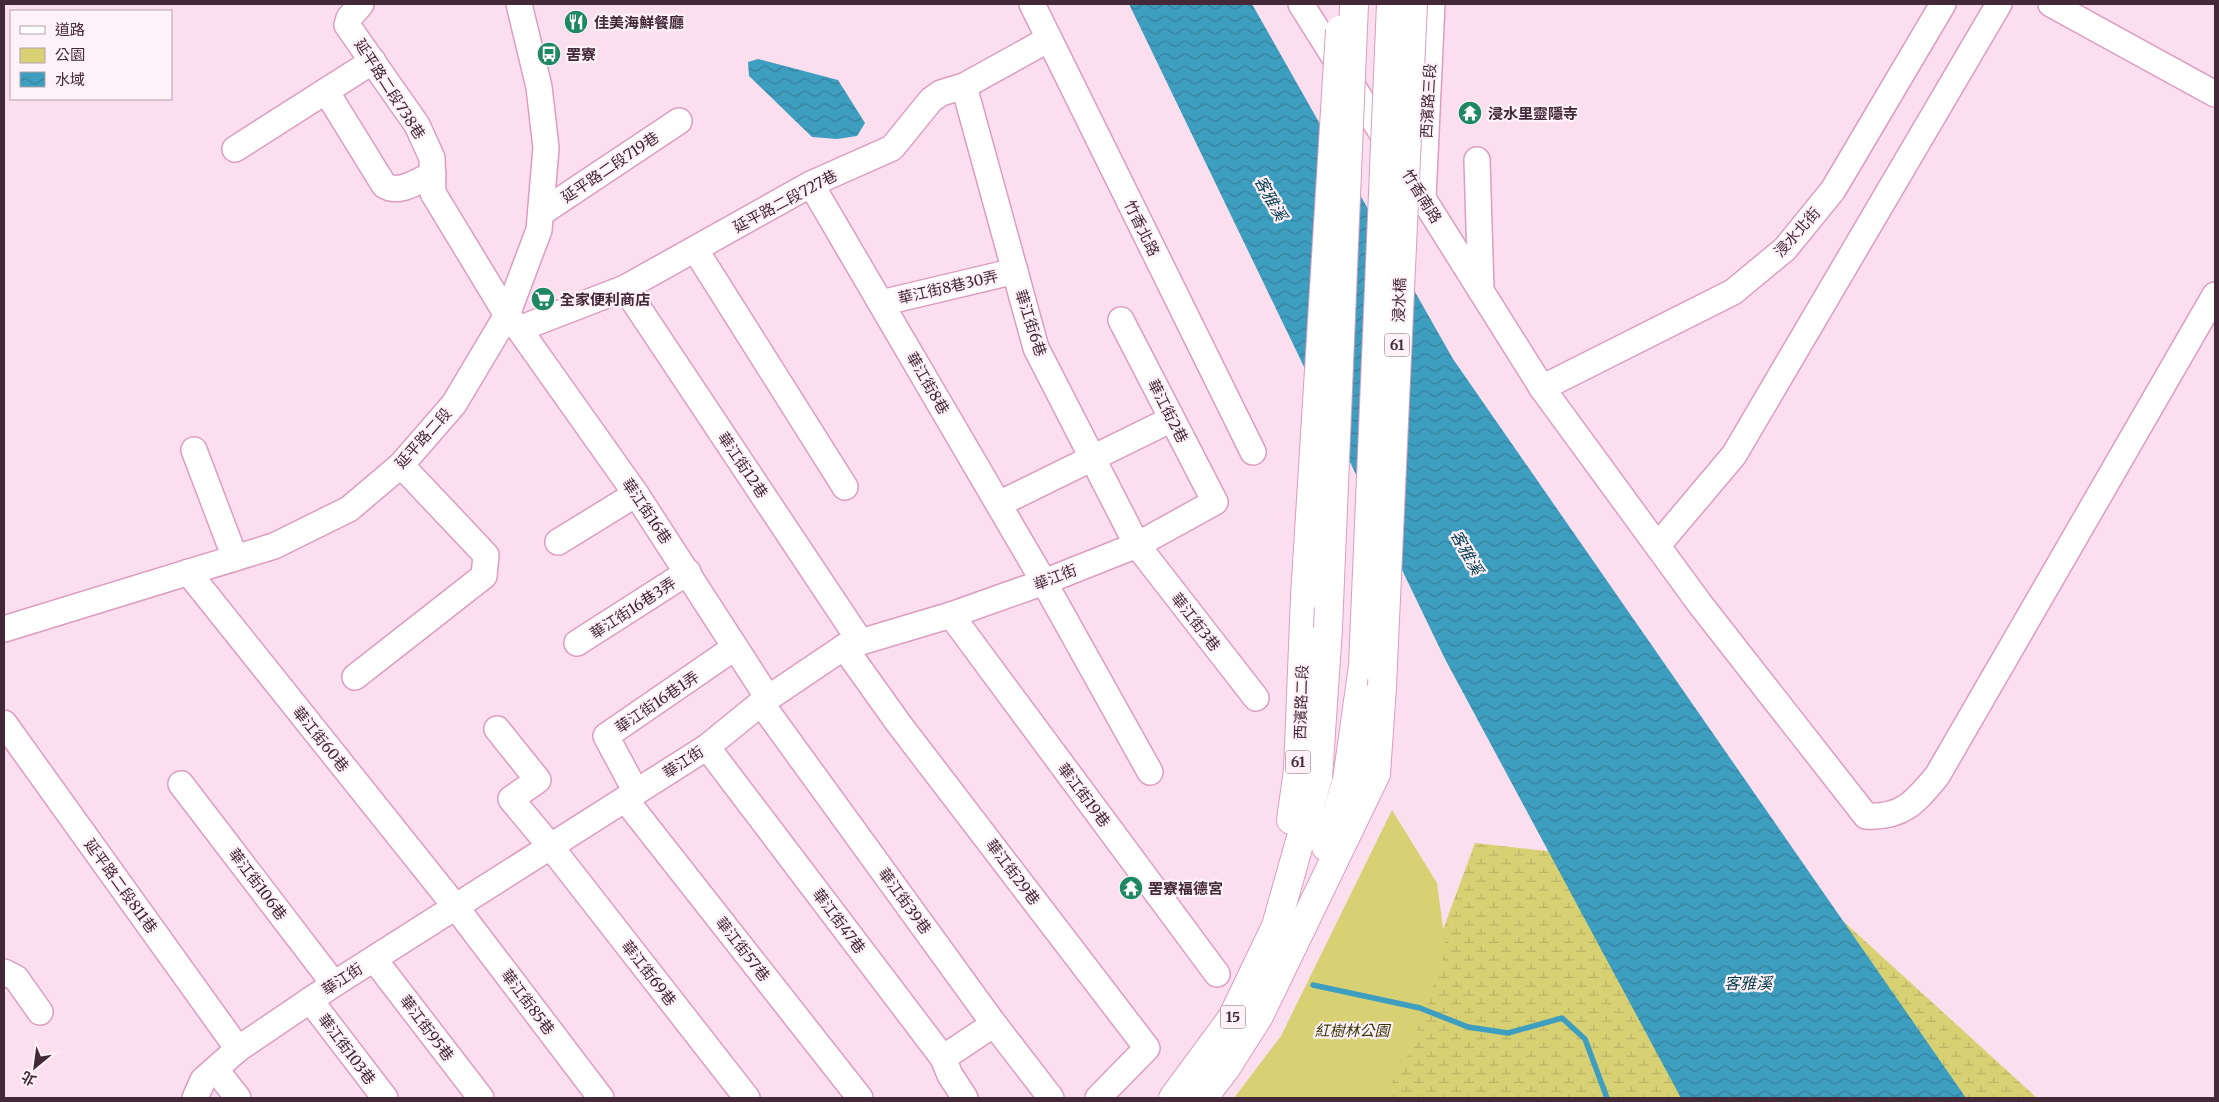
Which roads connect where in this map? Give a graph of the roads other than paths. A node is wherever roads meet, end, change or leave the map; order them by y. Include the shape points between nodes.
1 (361, 4) edge
2 (519, 4) edge
3 (1032, 4) edge
4 (1342, 4) edge
5 (1354, 4) edge
6 (1391, 4) edge
7 (1413, 4) edge
8 (1432, 4) edge
9 (1943, 4) edge
10 (1999, 4) edge
11 (2051, 4) edge
12 (1303, 5) edge
13 (1049, 39) junction
14 (373, 61) junction
15 (964, 86) junction
16 (326, 91) junction
17 (2215, 94) edge
18 (679, 121) dead end
19 (235, 149) dead end
20 (1477, 160) dead end
21 (434, 174) junction
22 (811, 184) junction
23 (1423, 198) junction
24 (541, 213) junction
25 (695, 249) junction
26 (1015, 272) junction
27 (625, 288) junction
28 (1481, 291) junction
29 (2215, 295) edge
30 (881, 303) junction
31 (1121, 320) dead end
32 (513, 322) junction
33 (1542, 388) junction
34 (1172, 419) junction
35 (194, 450) dead end
36 (1253, 452) dead end
37 (1092, 458) junction
38 (401, 464) junction
39 (845, 487) dead end
40 (636, 494) junction
41 (1214, 502) joint
42 (999, 504) junction
43 (558, 542) dead end
44 (1659, 544) junction
45 (1137, 545) junction
46 (235, 558) junction
47 (188, 572) junction
48 (688, 572) junction
49 (1044, 582) junction
50 (951, 615) junction
51 (4, 629) edge
52 (577, 643) dead end
53 (852, 644) junction
54 (734, 648) junction
55 (355, 677) dead end
56 (1382, 686) joint
57 (1256, 698) dead end
58 (764, 700) junction
59 (4, 723) edge
60 (497, 729) dead end
61 (707, 746) junction
62 (1150, 772) dead end
63 (1318, 777) joint
64 (1347, 780) joint
65 (181, 784) dead end
66 (631, 795) junction
67 (551, 847) junction
68 (455, 906) junction
69 (1286, 934) junction
70 (374, 959) junction
71 (4, 972) edge
72 (1217, 974) dead end
73 (334, 984) junction
74 (310, 1000) junction
75 (40, 1012) dead end
76 (994, 1024) junction
77 (238, 1049) junction
78 (943, 1058) junction
79 (216, 1070) junction
80 (1102, 1094) edge
81 (195, 1098) edge
82 (238, 1098) edge
83 (384, 1098) edge
84 (481, 1098) edge
85 (601, 1098) edge
86 (747, 1098) edge
87 (860, 1098) edge
88 (965, 1098) edge
89 (1051, 1098) edge
90 (1174, 1098) edge
91 (1202, 1098) edge

1 - 14 street, 延平路二段738巷 via 347,25
2 - 24 street, 延平路二段 via 539,86 546,148
3 - 13 street, 竹香北路
4 - 69 main road, 西濱路二段 / 61, bridge
5 - 63 main road, 61, bridge via 1328,628
6 - 64 main road, 浸水橋 / 61, bridge via 1363,666
7 - 56 main road, 浸水橋 / 61, bridge
8 - 23 street, 西濱路三段
9 - 33 street, 浸水北街 via 1833,190 1785,249 1733,292
10 - 44 street via 1734,455
11 - 17 street
12 - 23 street, 竹香南路
13 - 15 street, 延平路二段727巷
13 - 36 street, 竹香北路
14 - 16 street
14 - 21 street, 延平路二段738巷 via 417,125 432,158
15 - 22 street, 延平路二段727巷 via 941,93 931,100 892,148
15 - 26 street, 華江街6巷
16 - 19 street
16 - 21 street via 384,184 391,189 400,189
18 - 24 street, 延平路二段719巷
20 - 28 street
21 - 32 street, 延平路二段738巷 via 434,193
22 - 25 street, 延平路二段727巷
22 - 30 street, 華江街8巷
23 - 28 street, 竹香南路
24 - 32 street, 延平路二段
25 - 27 street, 延平路二段727巷
25 - 39 street
26 - 30 street, 華江街8巷30弄
26 - 37 street, 華江街6巷 via 1036,348
27 - 32 street, 延平路二段727巷
27 - 53 street, 華江街12巷
28 - 33 street, 竹香南路
29 - 44 street, 竹香南路 via 1937,776 1916,802 1896,813 1883,817 1866,816 1700,604
30 - 42 street, 華江街8巷
31 - 34 street, 華江街2巷
32 - 38 street, 延平路二段 via 454,404
32 - 40 street, 華江街16巷
33 - 44 street, 竹香南路
34 - 37 street
34 - 41 street, 華江街2巷
35 - 46 street
37 - 42 street
37 - 45 street, 華江街6巷
38 - 46 street, 延平路二段 via 349,509 274,546
38 - 55 street via 486,555 484,576
40 - 43 street
40 - 48 street, 華江街16巷
41 - 45 street, 華江街
42 - 49 street, 華江街8巷
45 - 49 street, 華江街
45 - 57 street, 華江街3巷
46 - 47 street, 延平路二段
47 - 51 street, 延平路二段
47 - 68 street, 華江街60巷
48 - 52 street, 華江街16巷3弄
48 - 54 street, 華江街16巷
49 - 50 street, 華江街
49 - 62 street, 華江街8巷
50 - 53 street, 華江街
50 - 72 street, 華江街19巷
53 - 58 street, 華江街
53 - 80 street, 華江街29巷 via 899,724 1147,1048
54 - 58 street, 華江街16巷
54 - 66 street, 華江街16巷1弄 via 606,736
56 - 69 main road, 西濱路二段 / 61 via 1376,774
58 - 61 street, 華江街
58 - 76 street, 華江街39巷
59 - 77 street, 延平路二段811巷
60 - 67 street, 華江街69巷 via 538,780 511,799
61 - 66 street, 華江街
61 - 78 street, 華江街47巷
63 - 69 main road, 西濱路二段 / 15
64 - 69 main road, 西濱路二段 / 15
65 - 73 street, 華江街106巷
66 - 67 street, 華江街
66 - 87 street, 華江街57巷
67 - 68 street, 華江街
67 - 86 street, 華江街69巷
68 - 70 street, 華江街
68 - 85 street, 華江街85巷
69 - 90 main road, 西濱路二段 / 15 via 1232,1018
69 - 91 main road, 西濱路二段 / 15 via 1259,1016 1226,1068
70 - 73 street, 華江街
70 - 84 street, 華江街95巷
71 - 75 street via 16,978
73 - 74 street, 華江街
74 - 77 street, 華江街
74 - 83 street, 華江街103巷
76 - 78 street
76 - 89 street, 華江街39巷
77 - 79 street, 華江街
78 - 88 street, 華江街47巷
79 - 81 street, 華江街 via 203,1080
79 - 82 street

